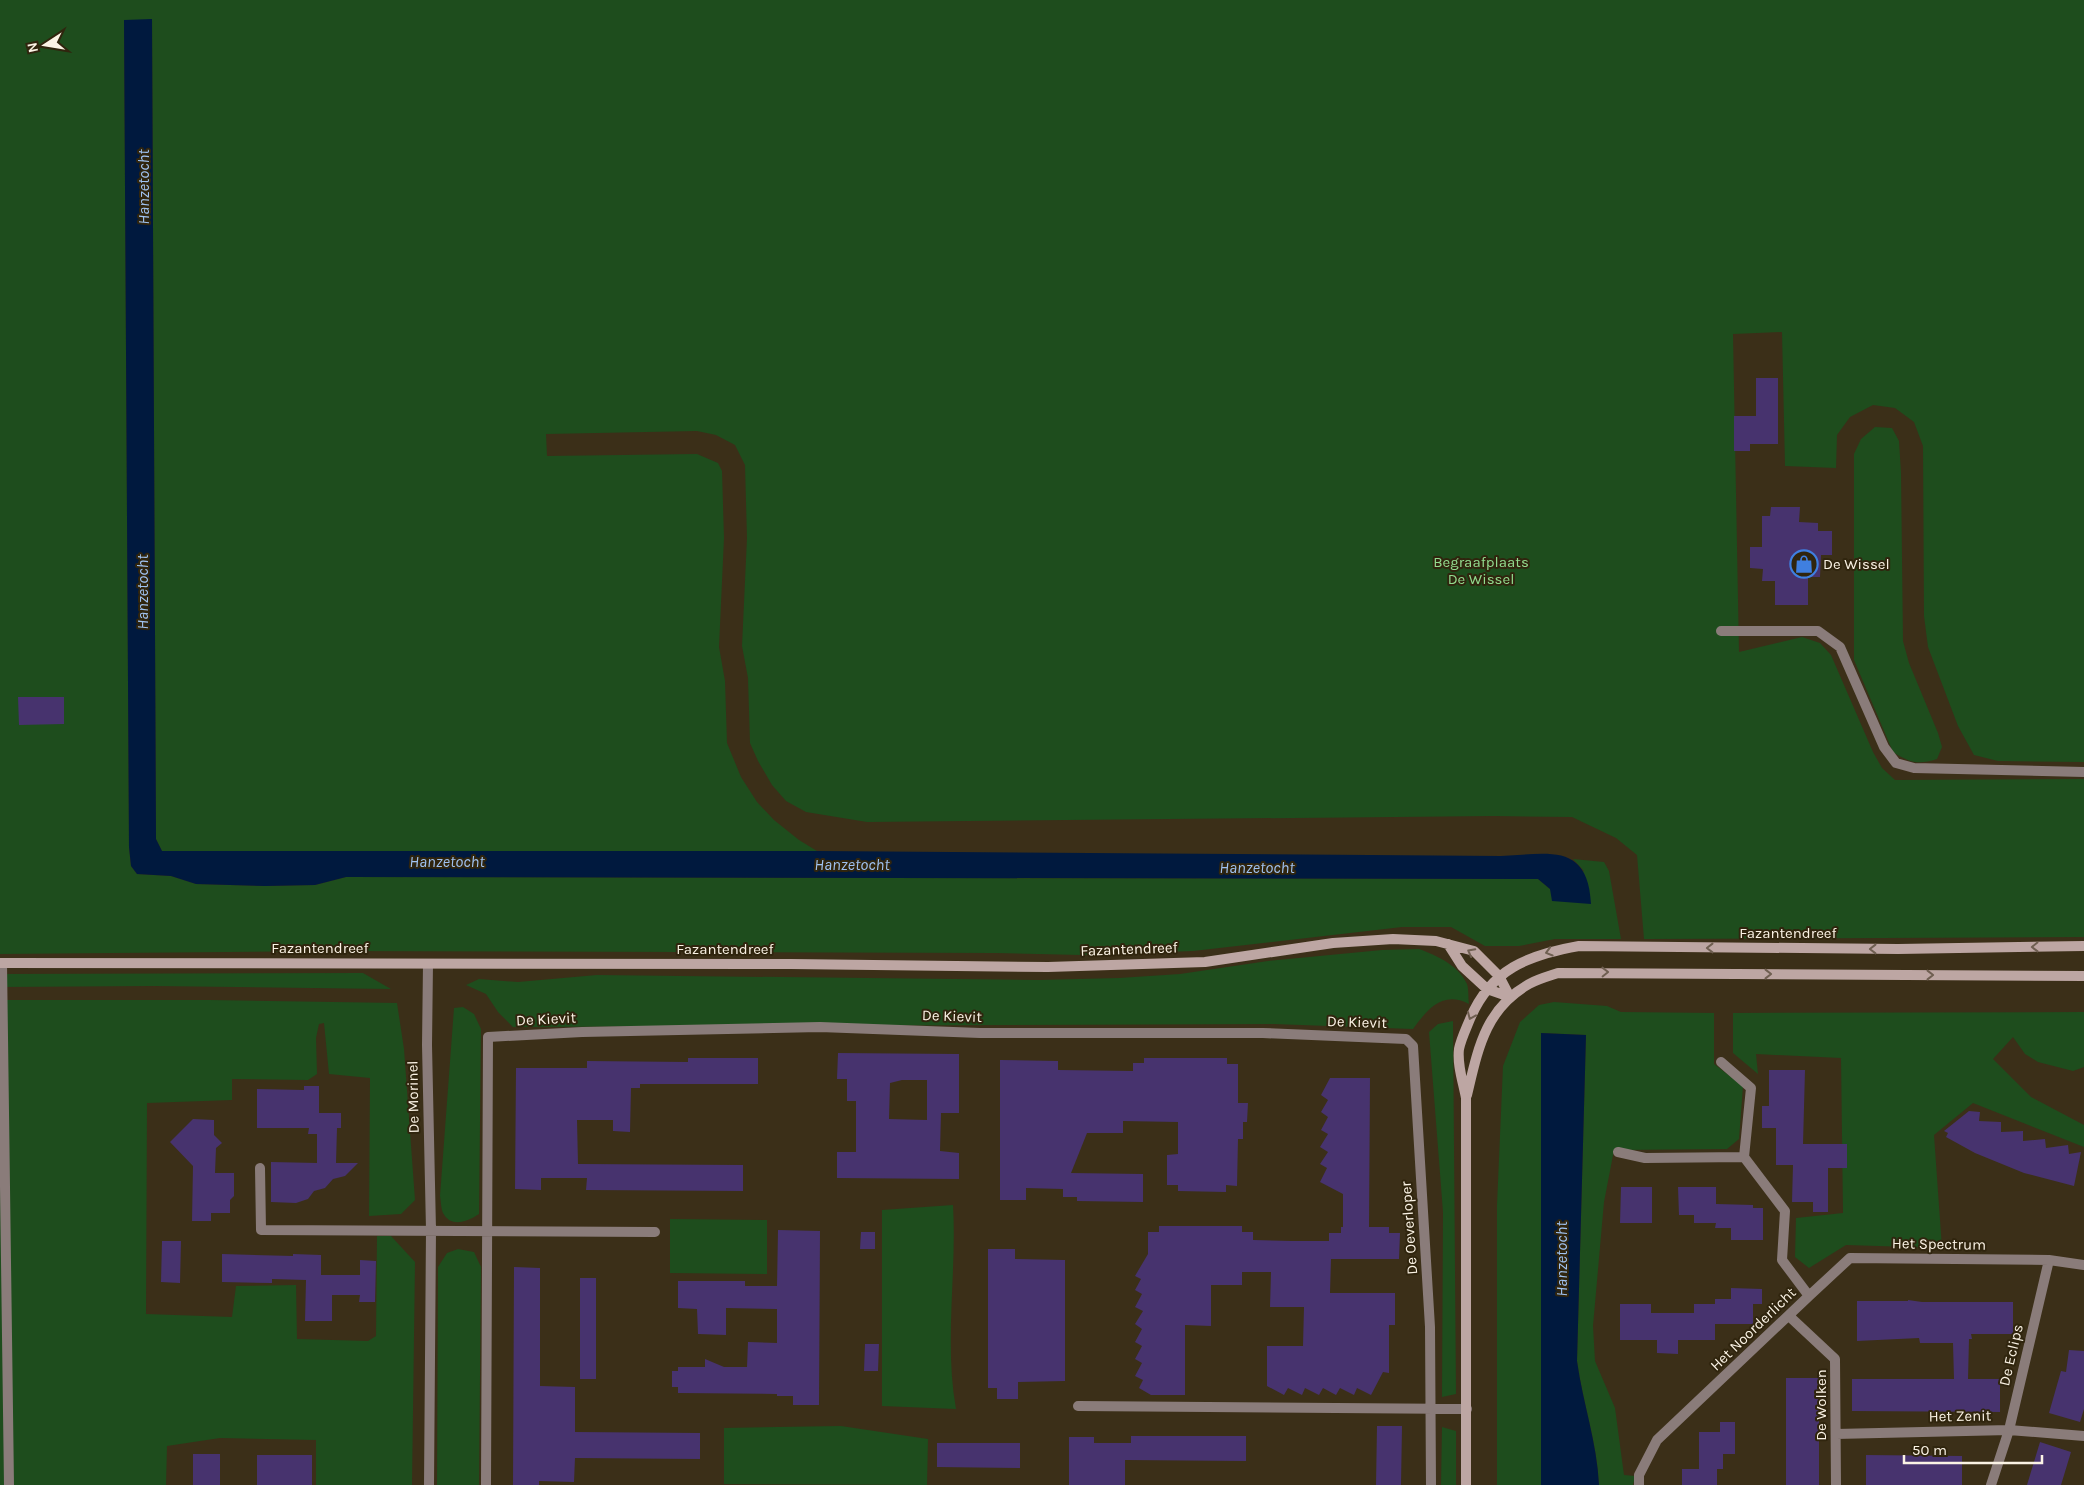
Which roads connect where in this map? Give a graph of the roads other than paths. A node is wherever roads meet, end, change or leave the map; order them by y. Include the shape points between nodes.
1 (1720, 631) dead end
2 (2084, 772) edge
3 (1448, 944) junction
4 (2084, 946) edge
5 (1, 964) edge
6 (428, 964) junction
7 (1499, 976) junction
8 (2084, 976) edge
9 (1487, 989) junction
10 (1510, 997) junction
11 (1413, 1046) joint
12 (1721, 1062) dead end
13 (1466, 1098) junction
14 (1618, 1152) dead end
15 (1744, 1157) junction
16 (260, 1168) dead end
17 (431, 1230) junction
18 (487, 1230) junction
19 (655, 1232) dead end
20 (2049, 1260) junction
21 (2084, 1265) edge
22 (1809, 1296) junction
23 (1789, 1316) junction
24 (1078, 1406) dead end
25 (1430, 1409) junction
26 (1466, 1409) junction
27 (2009, 1430) junction
28 (1836, 1434) junction
29 (2084, 1436) edge
30 (9, 1485) edge
31 (430, 1485) edge
32 (486, 1485) edge
33 (1431, 1485) edge
34 (1466, 1485) edge
35 (1639, 1485) edge
36 (1836, 1485) edge
37 (1991, 1485) edge

1 - 2 street via 1818,631 1840,647 1884,747 1896,763 1914,768
3 - 6 main road, Fazantendreef via 1393,939 1333,943 1205,962 1048,967
7 -> 3 main road, Fazantendreef via 1474,951
3 - 9 main road via 1462,966
4 -> 7 main road, Fazantendreef via 1878,949 1579,946 1546,952
5 - 6 main road, Fazantendreef
5 - 30 street
6 - 17 street, De Morinel
7 - 9 main road
7 - 10 main road, Fazantendreef
10 -> 8 main road via 1531,982 1558,973
9 - 10 main road
9 -> 13 main road via 1478,1001 1459,1049
10 - 13 main road via 1490,1021 1481,1040
11 - 18 street, De Kievit via 1406,1039 1263,1033 980,1033 820,1027 488,1037
11 - 25 street, De Oeverloper via 1430,1327
12 - 15 street via 1751,1088
13 - 26 main road
14 - 15 street via 1645,1158
15 - 22 street, Het Noorderlicht via 1785,1211 1782,1260
16 - 17 street via 261,1230
17 - 18 street
17 - 31 street, De Morinel
18 - 19 street
18 - 32 street
20 - 21 street, Het Spectrum
20 - 22 street, Het Spectrum via 1850,1258
20 - 27 street, De Eclips
22 - 23 street, Het Noorderlicht
23 - 28 street, De Wolken via 1836,1359
23 - 35 street, Het Noorderlicht via 1657,1440 1639,1475
24 - 25 street
25 - 26 street
25 - 33 street, De Oeverloper
26 - 34 main road
27 - 28 street, Het Zenit
27 - 29 street, Het Zenit
27 - 37 street, De Eclips
28 - 36 street, De Wolken

